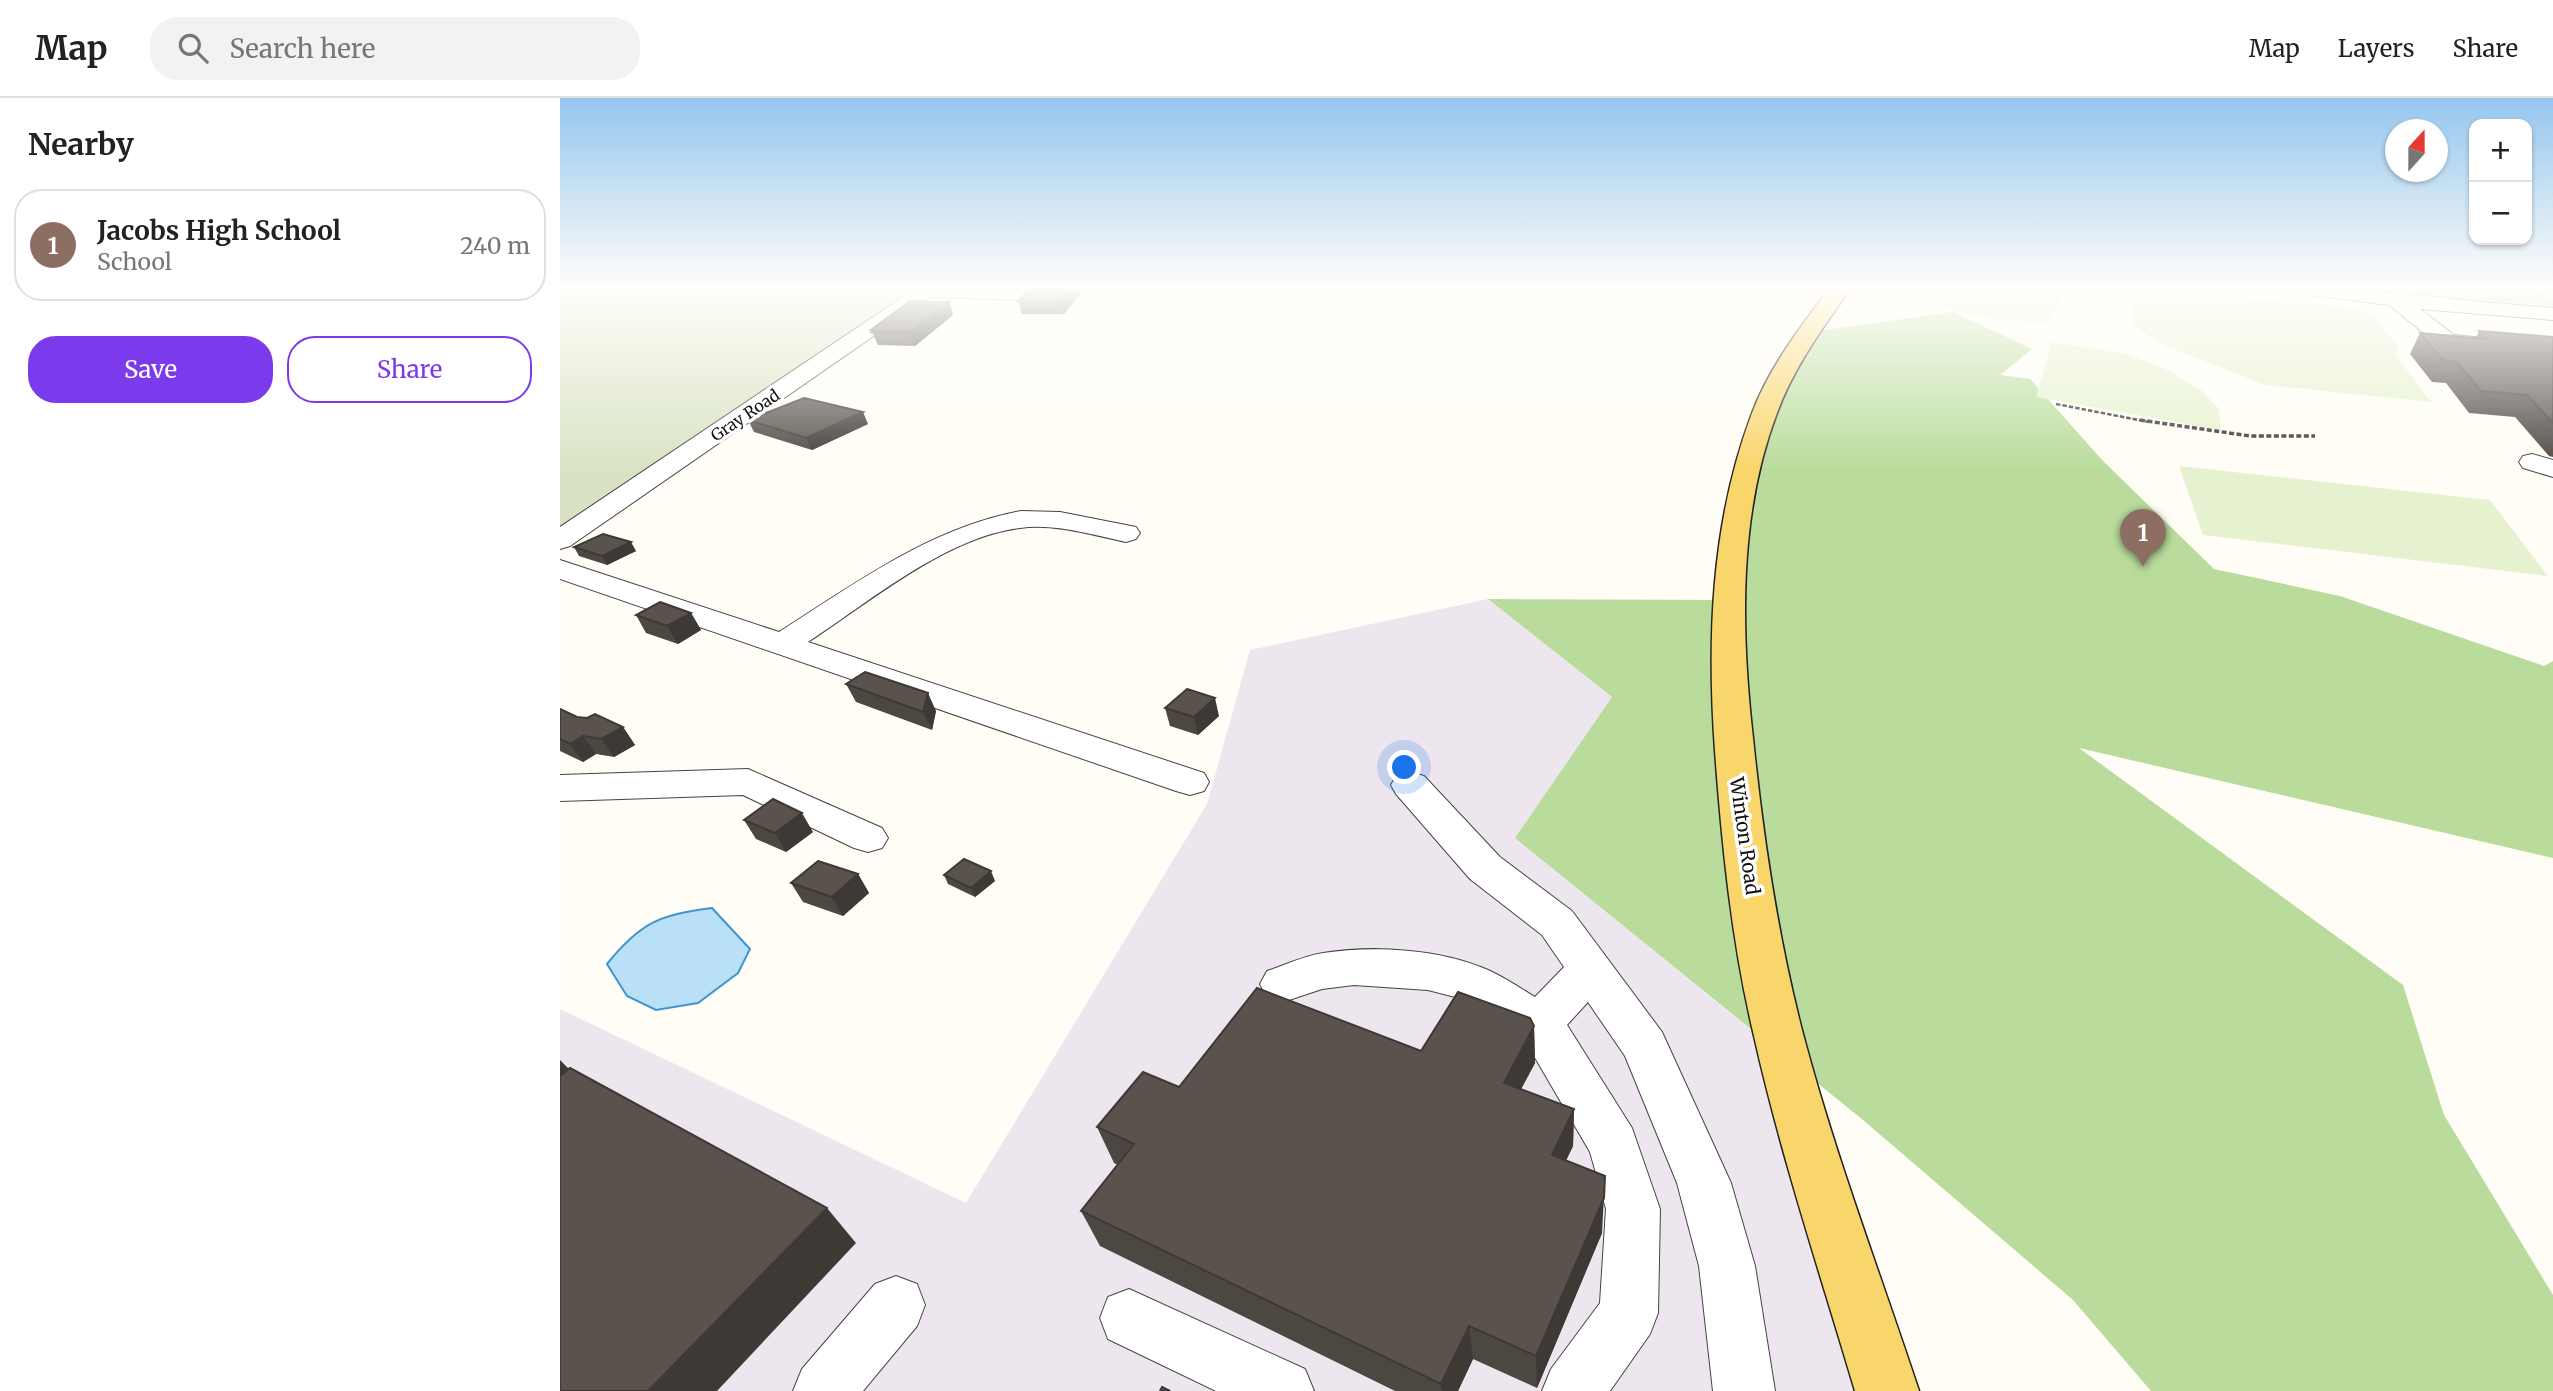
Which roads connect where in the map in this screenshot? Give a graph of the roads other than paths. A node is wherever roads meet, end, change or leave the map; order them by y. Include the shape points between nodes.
1 (840, 349) edge
2 (1794, 349) edge
3 (2528, 349) edge
4 (2553, 352) edge
5 (1126, 533) dead end
6 (560, 540) edge
7 (560, 569) edge
8 (782, 644) junction
9 (1190, 782) dead end
10 (1410, 785) dead end
11 (560, 788) edge
12 (868, 838) dead end
13 (1590, 970) junction
14 (1283, 984) dead end
15 (1540, 1023) junction
16 (896, 1305) dead end
17 (1129, 1318) dead end
18 (824, 1391) edge
19 (1283, 1391) edge
20 (1573, 1391) edge
21 (1744, 1391) edge
22 (1886, 1391) edge

1 - 6 street, Gray Road
2 - 22 main road, Winton Road via 1755,436 1735,534 1729,680 1736,778 1755,915 1784,1057
3 - 4 street
5 - 8 street via 1021,519 985,526 935,549
7 - 8 street
8 - 9 street
10 - 13 street via 1485,869 1557,923
11 - 12 street via 748,782
13 - 15 street
13 - 21 street via 1645,1046 1704,1183 1727,1266
14 - 15 street via 1320,971 1354,967 1428,972 1472,983
15 - 20 street via 1614,1144 1633,1209 1629,1313
16 - 18 street
17 - 19 street

